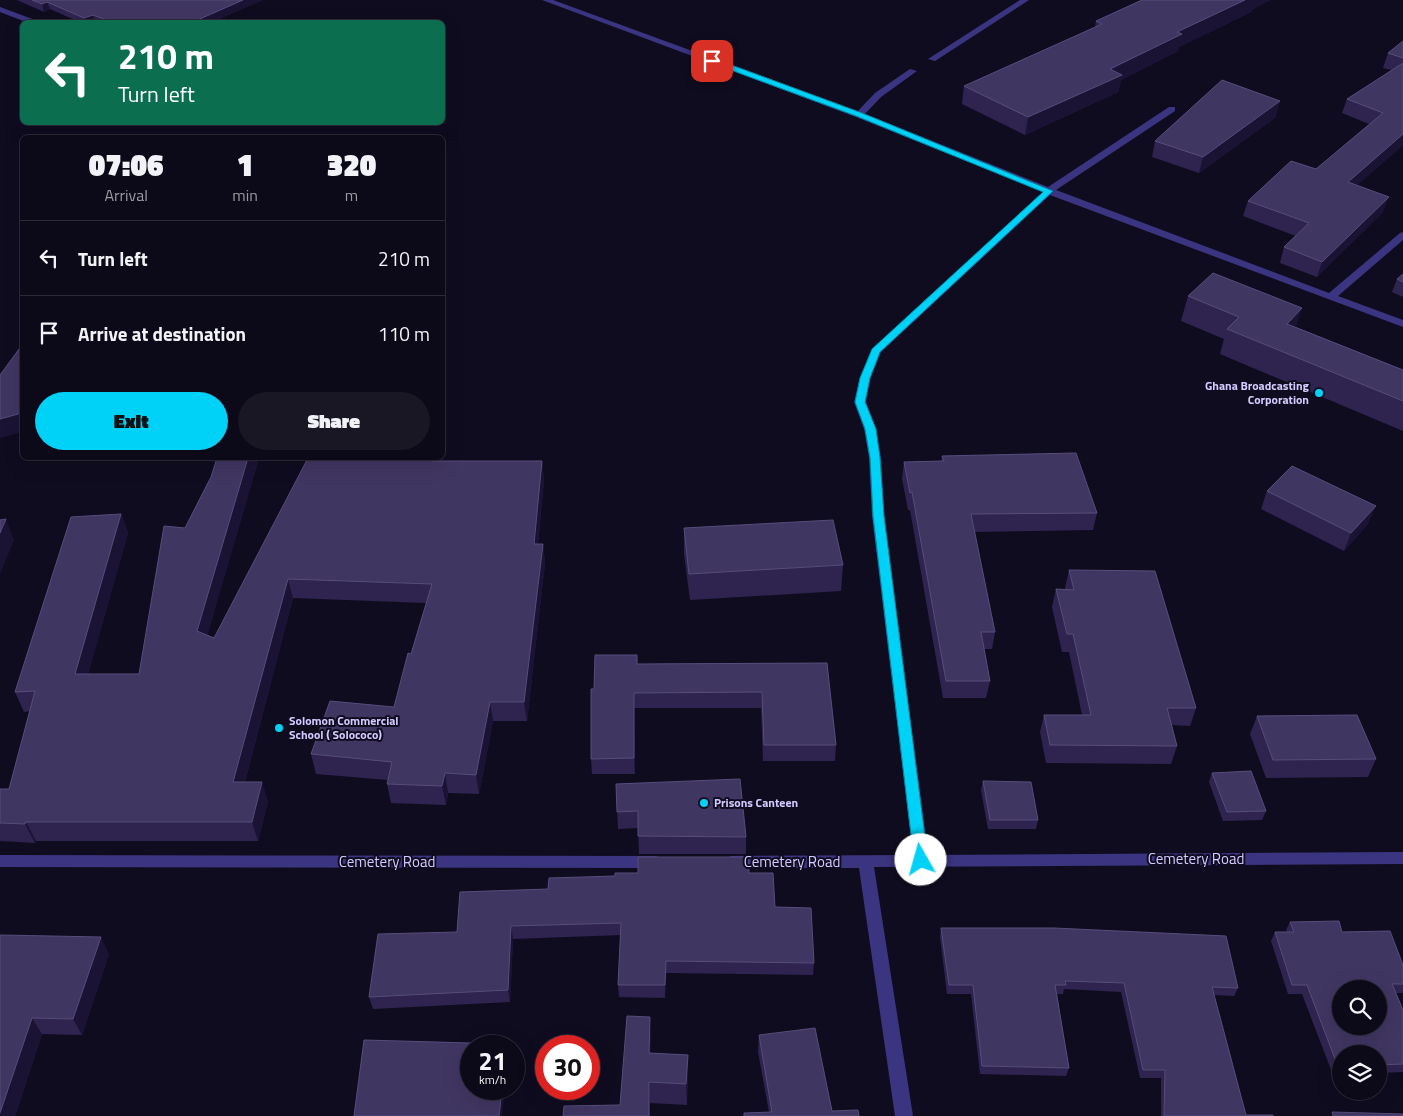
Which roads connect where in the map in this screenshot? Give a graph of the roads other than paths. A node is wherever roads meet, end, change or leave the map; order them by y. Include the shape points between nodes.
1 (546, 0) edge
2 (1024, 0) edge
3 (0, 9) edge
4 (27, 20) edge
5 (932, 59) dead end
6 (912, 71) dead end
7 (1172, 109) dead end
8 (859, 115) junction
9 (1049, 191) junction
10 (1403, 234) edge
11 (1330, 297) junction
12 (1403, 324) edge
13 (1403, 858) edge
14 (921, 860) junction
15 (0, 861) edge
16 (667, 862) edge
17 (717, 862) edge
18 (866, 862) junction
19 (904, 1116) edge

1 - 8 street
2 - 5 street
3 - 4 street
6 - 8 street via 878,95
7 - 9 street
8 - 9 street
9 - 11 street
9 - 14 street via 876,351 860,402 870,429 875,458 878,516
10 - 11 street
11 - 12 street
13 - 14 street, Cemetery Road
14 - 18 street, Cemetery Road
15 - 16 street, Cemetery Road
17 - 18 street, Cemetery Road
18 - 19 street

